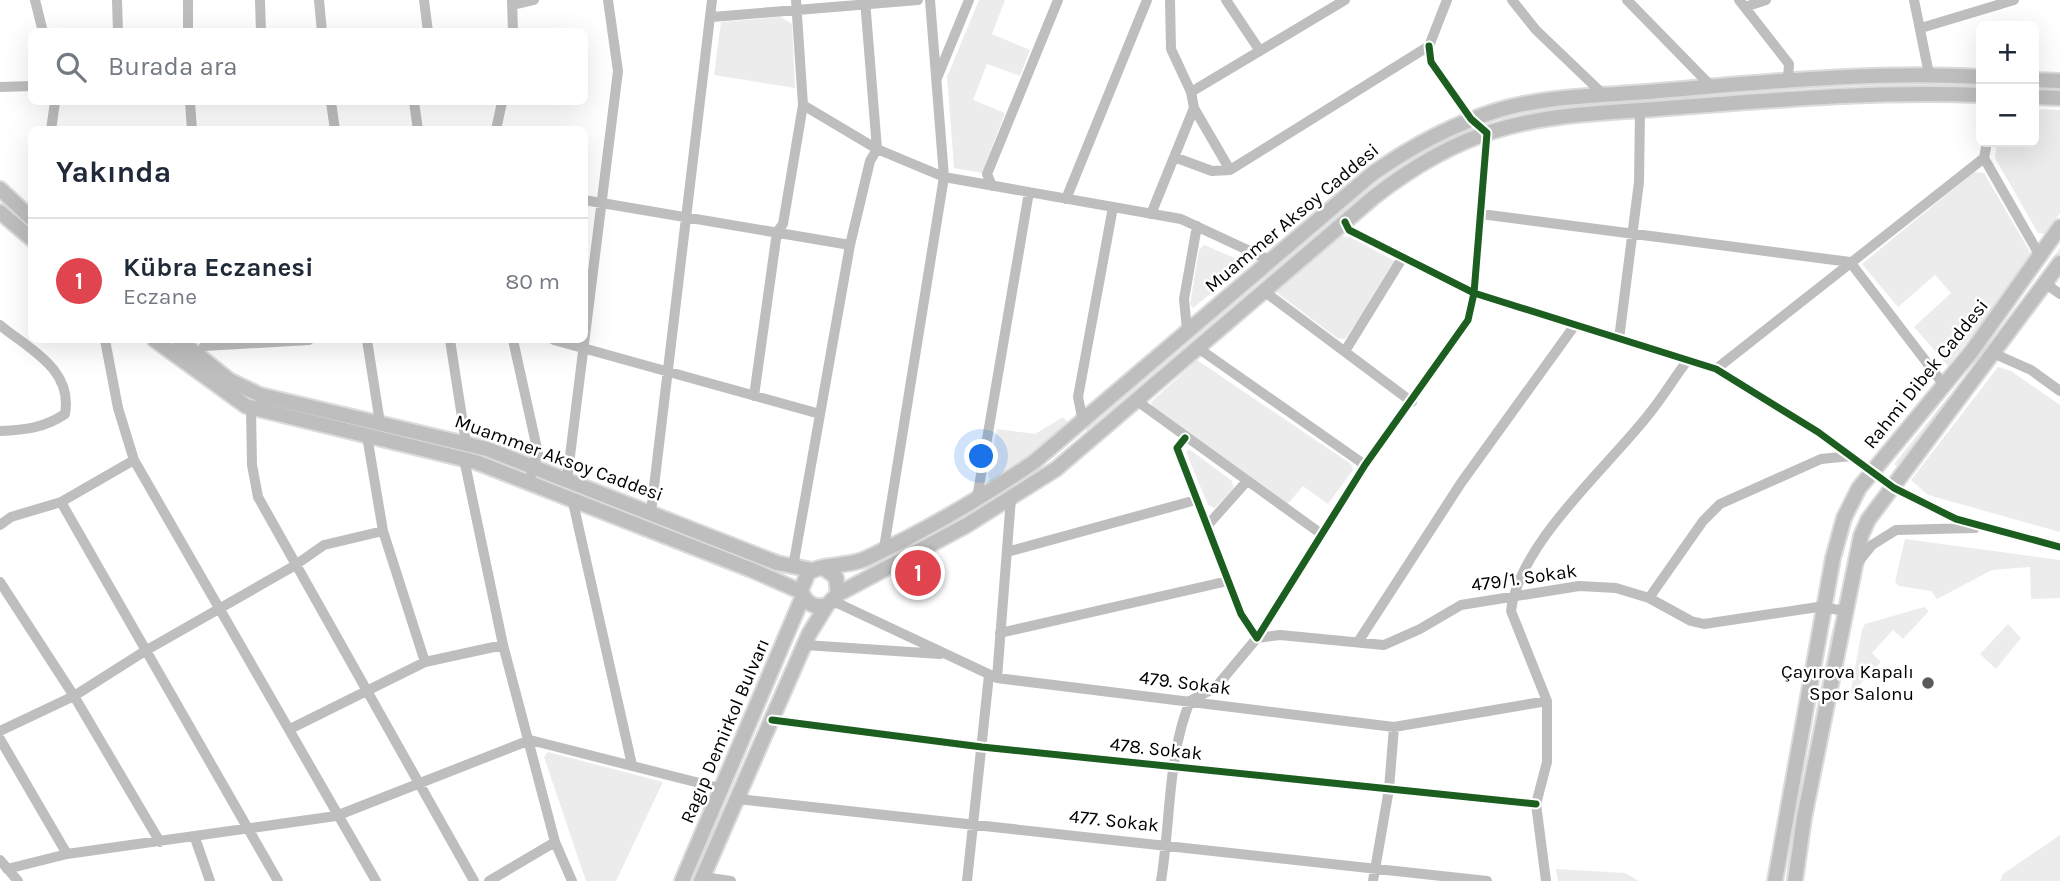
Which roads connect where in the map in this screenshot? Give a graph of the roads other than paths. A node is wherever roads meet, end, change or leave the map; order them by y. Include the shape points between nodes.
1 (35, 0) edge
2 (117, 0) edge
3 (188, 0) edge
4 (260, 0) edge
5 (319, 0) edge
6 (424, 0) edge
7 (534, 0) edge
8 (608, 0) edge
9 (712, 0) edge
10 (918, 0) edge
11 (930, 0) edge
12 (969, 0) edge
13 (1058, 0) edge
14 (1147, 0) edge
15 (1170, 0) edge
16 (1226, 0) edge
17 (1345, 0) edge
18 (1447, 0) edge
19 (1512, 0) edge
20 (1627, 0) edge
21 (1766, 0) edge
22 (1914, 0) edge
23 (2014, 0) edge
24 (512, 2) edge
25 (865, 2) edge
26 (1331, 4) edge
27 (1742, 4) edge
28 (796, 5) edge
29 (712, 17) junction
30 (1921, 27) junction
31 (43, 28) edge
32 (118, 28) edge
33 (188, 28) edge
34 (261, 28) edge
35 (322, 28) edge
36 (428, 28) edge
37 (513, 28) edge
38 (1429, 46) junction
39 (1260, 51) junction
40 (1929, 74) junction
41 (1976, 77) edge
42 (1788, 79) junction
43 (2039, 80) edge
44 (2060, 81) edge
45 (935, 83) junction
46 (28, 86) edge
47 (1712, 86) junction
48 (0, 87) edge
49 (1191, 92) junction
50 (1976, 95) edge
51 (1605, 96) junction
52 (2039, 97) edge
53 (2060, 98) edge
54 (55, 105) edge
55 (190, 105) edge
56 (331, 105) edge
57 (414, 105) edge
58 (501, 105) edge
59 (803, 105) junction
60 (1194, 108) junction
61 (1640, 111) junction
62 (1471, 120) junction
63 (52, 126) edge
64 (192, 126) edge
65 (334, 126) edge
66 (417, 126) edge
67 (497, 126) edge
68 (1487, 133) junction
69 (1986, 147) edge
70 (877, 149) junction
71 (1174, 157) junction
72 (1984, 158) junction
73 (1230, 170) junction
74 (944, 177) junction
75 (992, 186) junction
76 (0, 188) edge
77 (1029, 192) junction
78 (1066, 199) junction
79 (588, 201) edge
80 (602, 204) junction
81 (1113, 207) junction
82 (0, 212) edge
83 (1152, 214) junction
84 (1481, 214) junction
85 (28, 215) edge
86 (687, 218) junction
87 (1345, 222) junction
88 (1197, 226) junction
89 (2060, 227) edge
90 (1632, 231) junction
91 (777, 232) junction
92 (28, 236) edge
93 (850, 245) junction
94 (2040, 256) junction
95 (1403, 257) junction
96 (1269, 260) junction
97 (1850, 262) junction
98 (2060, 263) edge
99 (2046, 284) junction
100 (1265, 292) junction
101 (1474, 293) junction
102 (2060, 294) edge
103 (588, 316) edge
104 (0, 325) edge
105 (1575, 325) junction
106 (1187, 330) junction
107 (1619, 339) junction
108 (106, 343) edge
109 (159, 343) edge
110 (187, 343) edge
111 (274, 343) edge
112 (367, 343) edge
113 (450, 343) edge
114 (514, 343) edge
115 (565, 343) edge
116 (585, 343) edge
117 (584, 348) junction
118 (1198, 348) junction
119 (204, 349) edge
120 (1345, 351) junction
121 (1995, 354) junction
122 (1686, 360) junction
123 (1716, 369) junction
124 (668, 372) junction
125 (1944, 385) junction
126 (2060, 391) edge
127 (754, 396) junction
128 (1137, 401) junction
129 (1412, 402) junction
130 (251, 408) junction
131 (820, 414) junction
132 (1083, 422) junction
133 (380, 423) junction
134 (0, 431) edge
135 (367, 436) junction
136 (1185, 438) junction
137 (466, 443) junction
138 (1851, 456) junction
139 (464, 459) junction
140 (134, 460) junction
141 (1365, 465) junction
142 (1872, 472) junction
143 (531, 474) junction
144 (567, 480) junction
145 (1247, 481) junction
146 (1893, 487) junction
147 (572, 498) junction
148 (976, 498) junction
149 (1012, 498) junction
150 (1196, 500) junction
151 (61, 502) junction
152 (651, 512) junction
153 (0, 525) edge
154 (1207, 526) junction
155 (1992, 529) junction
156 (383, 531) junction
157 (1321, 533) junction
158 (2060, 547) edge
159 (884, 548) junction
160 (1007, 552) junction
161 (294, 565) junction
162 (793, 567) junction
163 (1853, 568) junction
164 (818, 570) junction
165 (1228, 581) junction
166 (0, 582) edge
167 (802, 594) junction
168 (1513, 596) junction
169 (1648, 598) junction
170 (833, 600) junction
171 (1824, 608) junction
172 (219, 609) junction
173 (1848, 611) junction
174 (1000, 633) junction
175 (1257, 638) junction
176 (1358, 642) junction
177 (503, 645) junction
178 (805, 645) junction
179 (145, 651) junction
180 (946, 654) junction
181 (425, 662) junction
182 (993, 677) junction
183 (368, 689) junction
184 (74, 696) junction
185 (1190, 701) junction
186 (1547, 701) junction
187 (772, 720) junction
188 (1394, 727) junction
189 (290, 729) junction
190 (0, 731) edge
191 (0, 739) edge
192 (530, 740) junction
193 (982, 747) junction
194 (632, 765) junction
195 (1173, 767) junction
196 (418, 784) junction
197 (723, 789) junction
198 (1389, 789) junction
199 (738, 799) junction
200 (1536, 804) junction
201 (336, 816) junction
202 (974, 823) junction
203 (248, 828) junction
204 (195, 838) junction
205 (160, 842) junction
206 (555, 842) junction
207 (1167, 845) junction
208 (67, 853) junction
209 (4, 865) edge
210 (1374, 868) junction
211 (702, 879) edge
212 (18, 881) edge
213 (210, 881) edge
214 (278, 881) edge
215 (376, 881) edge
216 (474, 881) edge
217 (489, 881) edge
218 (572, 881) edge
219 (682, 881) edge
220 (731, 881) edge
221 (967, 881) edge
222 (1161, 881) edge
223 (1373, 881) edge
224 (1487, 881) edge
225 (1546, 881) edge
226 (1775, 881) edge
227 (1795, 881) edge

1 - 31 street
2 - 32 street
3 - 33 street
4 - 34 street
5 - 35 street
6 - 36 street
7 - 24 street
8 - 80 street via 618,71
9 - 29 street
10 - 25 street
11 - 45 street
12 - 45 street
13 - 75 street via 988,174
14 - 78 street
15 - 49 street via 1171,49
16 - 39 street
17 - 26 street
18 - 38 street
19 - 51 street via 1536,30
20 - 47 street
21 - 27 street
22 - 30 street
23 - 30 street
24 - 37 street
25 - 28 street
25 - 70 street
26 - 39 street
27 - 42 street via 1788,64
28 - 29 street
28 - 59 street
29 - 86 street
30 - 40 street
38 - 62 street via 1431,62
38 - 73 street
39 - 49 street
40 - 41 main road, Muammer Aksoy Caddesi
40 - 42 main road, Muammer Aksoy Caddesi
42 - 47 main road, Muammer Aksoy Caddesi
43 - 44 main road
45 - 74 street
46 - 48 street
47 - 51 main road, Muammer Aksoy Caddesi
49 - 60 street
50 - 61 main road via 1848,94
51 - 62 main road, Muammer Aksoy Caddesi via 1519,105
52 - 53 main road
54 - 63 street
55 - 64 street
56 - 65 street
57 - 66 street
58 - 67 street
59 - 70 street
59 - 91 street via 783,224
60 - 71 street
60 - 73 street
61 - 68 main road via 1546,119
61 - 90 street via 1639,182
62 - 68 street
62 - 96 main road, Muammer Aksoy Caddesi via 1396,157
68 - 84 street
68 - 87 main road via 1407,173
69 - 72 street
70 - 74 street
70 - 93 street
71 - 73 street via 1212,171
71 - 83 street
72 - 94 street
72 - 97 street
74 - 75 street
74 - 159 street
75 - 77 street
76 - 85 main road
77 - 78 street
77 - 148 street
78 - 81 street
79 - 80 street
80 - 86 street
80 - 103 street
81 - 83 street
81 - 132 street via 1078,397
82 - 92 main road
83 - 88 street
84 - 90 street
84 - 101 street
86 - 91 street
86 - 124 street
87 - 95 street via 1349,230
87 - 100 main road
88 - 96 street
88 - 106 street via 1184,299
89 - 94 main road, Rahmi Dibek Caddesi
90 - 97 street
90 - 107 street
91 - 93 street
91 - 127 street
93 - 131 street
94 - 125 main road, Rahmi Dibek Caddesi
95 - 101 street
95 - 120 street
96 - 106 main road, Muammer Aksoy Caddesi
97 - 123 street
97 - 125 street
98 - 99 main road, Rahmi Dibek Caddesi
99 - 102 street
99 - 121 main road, Rahmi Dibek Caddesi
100 - 118 main road
100 - 120 street
101 - 105 street
101 - 129 street via 1468,320
104 - 134 street via 51,364 68,396 65,414 51,424
105 - 107 street
105 - 176 street via 1461,483
106 - 132 main road, Muammer Aksoy Caddesi
107 - 122 street
108 - 140 street
109 - 130 main road via 223,393
110 - 119 main road, Muammer Aksoy Caddesi
111 - 119 street
112 - 133 street
113 - 137 street
114 - 143 street via 538,453
115 - 117 street
116 - 117 street
117 - 124 street
117 - 144 street
118 - 128 main road
118 - 141 street
119 - 133 main road, Muammer Aksoy Caddesi via 229,380 260,396
120 - 129 street
121 - 126 street via 2031,370
121 - 146 main road, Rahmi Dibek Caddesi
122 - 123 street
122 - 168 street via 1649,414 1545,535
123 - 138 street
124 - 127 street
124 - 152 street
125 - 142 main road, Rahmi Dibek Caddesi
127 - 131 street
128 - 136 street
128 - 149 main road via 1065,462
129 - 141 street
130 - 135 main road
130 - 161 street via 258,497
131 - 162 street
132 - 148 main road, Muammer Aksoy Caddesi via 1034,462
133 - 137 main road, Muammer Aksoy Caddesi
135 - 139 main road
135 - 156 street
136 - 145 street
136 - 150 street via 1177,448
137 - 143 main road, Muammer Aksoy Caddesi
138 - 142 street
138 - 169 street via 1821,459 1720,504
139 - 143 main road
139 - 177 street
140 - 151 street
140 - 172 street
141 - 157 street
142 - 146 street
142 - 171 main road, Rahmi Dibek Caddesi via 1844,518
143 - 144 main road, Muammer Aksoy Caddesi
143 - 147 main road
144 - 152 main road, Muammer Aksoy Caddesi
145 - 154 street
145 - 157 street
146 - 155 street via 1955,519
146 - 163 main road, Rahmi Dibek Caddesi via 1868,520
147 - 167 main road
147 - 194 street
148 - 159 main road, Muammer Aksoy Caddesi
149 - 160 street
149 - 170 main road
150 - 154 street
150 - 160 street
151 - 153 street via 11,517
151 - 179 street
152 - 162 main road, Muammer Aksoy Caddesi
154 - 165 street
155 - 158 street
155 - 163 street via 1896,530 1872,545
156 - 161 street via 324,545
156 - 181 street
157 - 175 street
159 - 164 main road, Muammer Aksoy Caddesi via 855,563
160 - 174 street
161 - 172 street
161 - 183 street
162 - 164 main road, Muammer Aksoy Caddesi
163 - 173 main road, Rahmi Dibek Caddesi
164 - 167 main road via 803,580
164 - 170 main road via 836,577
165 - 174 street
165 - 175 street
166 - 184 street
167 - 170 main road via 814,606
167 - 197 main road, Ragıp Demirkol Bulvarı
168 - 169 street, 479/1. Sokak via 1579,586 1616,588
168 - 176 street, 479/1. Sokak via 1461,605 1384,645
168 - 186 street via 1511,611
169 - 171 street, 479/1. Sokak via 1704,624
170 - 178 main road, Ragıp Demirkol Bulvarı
170 - 180 street, 479. Sokak
171 - 173 street, 479/1. Sokak
171 - 226 main road, Rahmi Dibek Caddesi
172 - 179 street
172 - 189 street
173 - 227 main road, Rahmi Dibek Caddesi via 1811,779
174 - 182 street
175 - 176 street, 479/1. Sokak via 1280,635
175 - 185 street via 1216,687
177 - 181 street
177 - 192 street
178 - 180 street
178 - 187 main road, Ragıp Demirkol Bulvarı
179 - 184 street
179 - 203 street
180 - 182 street, 479. Sokak
181 - 183 street
182 - 185 street, 479. Sokak
182 - 193 street
183 - 189 street
183 - 196 street
184 - 190 street
184 - 205 street
185 - 188 street, 479. Sokak
185 - 195 street via 1180,725
186 - 188 street, 479. Sokak
186 - 200 street via 1547,762
187 - 193 street, 478. Sokak
187 - 199 main road, Ragıp Demirkol Bulvarı
188 - 198 street
189 - 201 street
191 - 208 street
192 - 194 street
192 - 196 street
192 - 206 street
193 - 195 street, 478. Sokak
193 - 202 street
194 - 197 street
195 - 198 street, 478. Sokak
195 - 207 street
196 - 201 street
196 - 216 street
197 - 219 main road, Ragıp Demirkol Bulvarı
198 - 200 street, 478. Sokak
198 - 210 street
199 - 202 street, 477. Sokak
199 - 211 main road, Ragıp Demirkol Bulvarı
200 - 225 street
201 - 203 street
201 - 215 street
202 - 207 street, 477. Sokak
202 - 221 street
203 - 204 street
203 - 214 street
204 - 205 street
204 - 213 street
205 - 208 street
206 - 217 street
206 - 218 street
207 - 210 street, 477. Sokak
207 - 222 street
208 - 209 street
209 - 212 street
210 - 223 street
210 - 224 street, 477. Sokak
211 - 220 street

